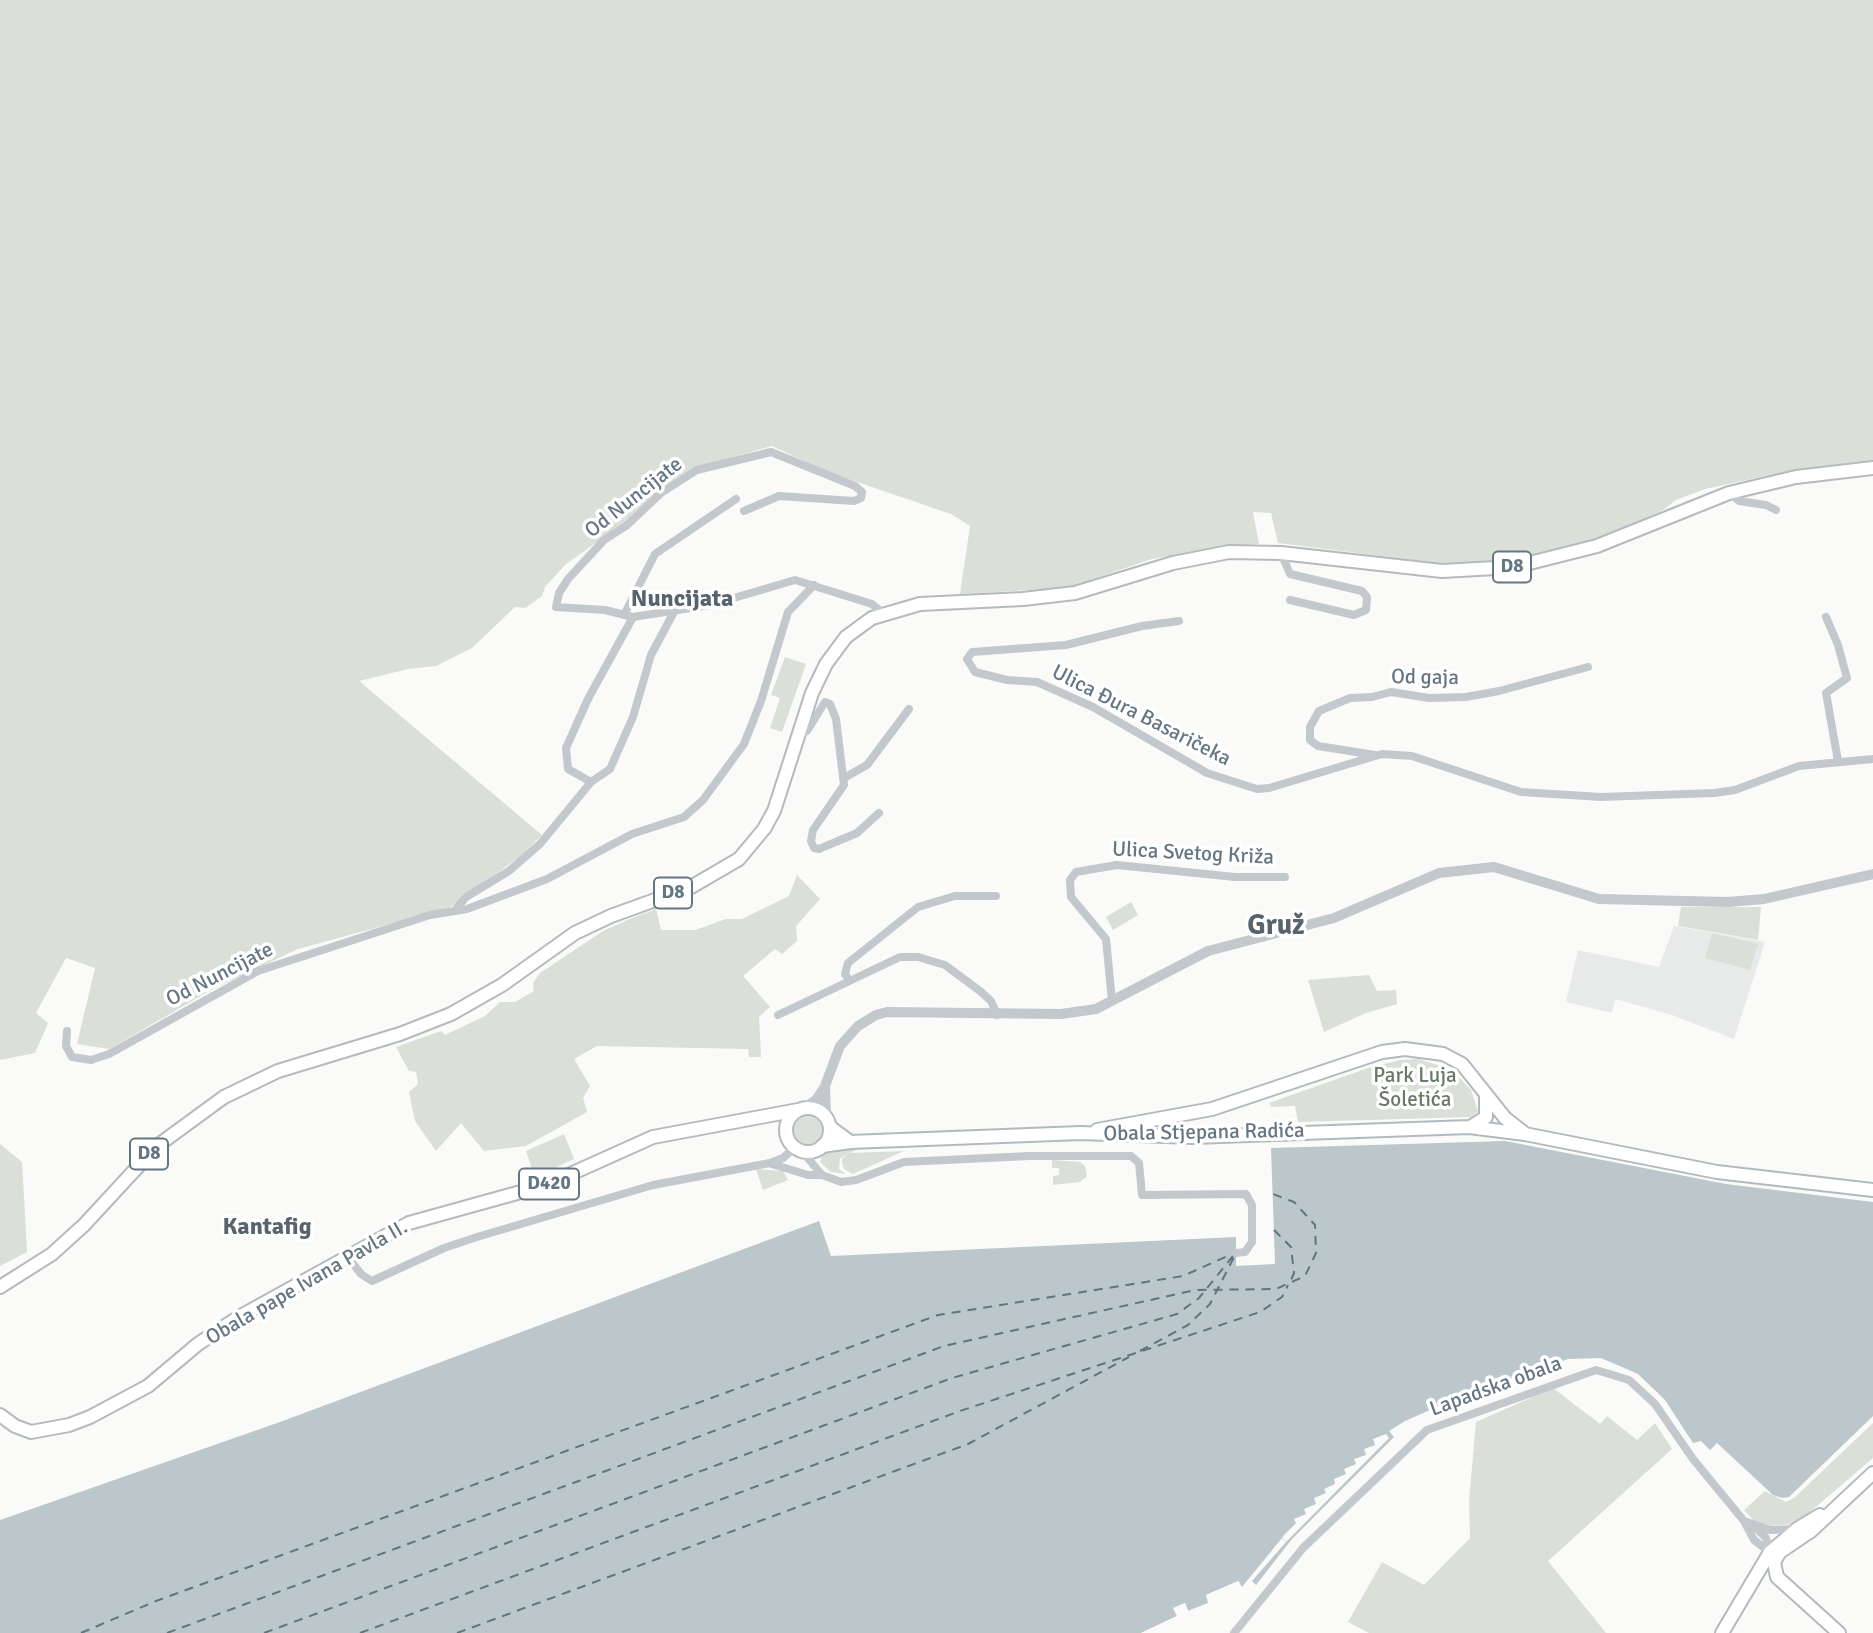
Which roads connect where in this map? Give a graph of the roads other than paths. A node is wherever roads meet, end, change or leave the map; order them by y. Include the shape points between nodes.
1 (1873, 468) edge
2 (1728, 493) junction
3 (736, 499) dead end
4 (1776, 510) dead end
5 (744, 511) dead end
6 (1281, 553) junction
7 (814, 585) junction
8 (1290, 600) dead end
9 (675, 610) junction
10 (883, 613) junction
11 (629, 616) junction
12 (1826, 617) dead end
13 (1179, 621) dead end
14 (1588, 667) dead end
15 (909, 709) dead end
16 (799, 735) junction
17 (1375, 755) junction
18 (1873, 760) edge
19 (1838, 761) junction
20 (844, 778) junction
21 (591, 782) junction
22 (879, 813) dead end
23 (1873, 874) edge
24 (1285, 877) dead end
25 (996, 897) dead end
26 (455, 910) junction
27 (849, 980) junction
28 (1112, 1001) junction
29 (778, 1015) dead end
30 (997, 1015) junction
31 (67, 1031) dead end
32 (825, 1086) junction
33 (1486, 1093) junction
34 (801, 1109) junction
35 (1191, 1112) junction
36 (752, 1118) junction
37 (828, 1123) junction
38 (1469, 1127) junction
39 (786, 1132) junction
40 (1080, 1133) junction
41 (1525, 1134) junction
42 (1193, 1137) junction
43 (850, 1142) junction
44 (821, 1147) junction
45 (798, 1149) junction
46 (769, 1163) junction
47 (816, 1167) junction
48 (822, 1175) junction
49 (1873, 1190) edge
50 (1236, 1252) dead end
51 (348, 1257) junction
52 (0, 1287) edge
53 (0, 1415) edge
54 (1873, 1473) edge
55 (1830, 1511) junction
56 (1748, 1523) junction
57 (1797, 1529) junction
58 (1773, 1554) junction
59 (1777, 1577) junction
60 (1753, 1580) junction
61 (1234, 1633) edge
62 (1722, 1633) edge
63 (1839, 1633) edge

1 - 2 main road, D8 via 1796,477
2 - 4 street via 1739,501
2 - 6 main road, D8 via 1597,546 1514,566 1442,571
3 - 11 street via 655,554
5 - 11 street, Od Nuncijate via 779,496 854,501 862,492 771,452 697,470 604,540 559,593 556,607
6 - 8 street via 1290,574 1362,591 1367,597 1366,610 1354,615
6 - 10 main road, D8 via 1229,552 1193,558 1052,597 958,600
7 - 9 street, Od Nuncijate via 795,580 710,605
7 - 10 street, Od Nuncijate via 872,604
7 - 26 street, Od Nuncijate via 788,612 744,744 693,809 672,823 632,834 547,878
9 - 11 street, Od Nuncijate
9 - 21 street, Od Nuncijate via 651,655 621,748 610,769
10 - 16 main road, D8 via 858,627 835,649 819,677
11 - 21 street via 566,748 568,769
12 - 19 street via 1847,678 1826,693
13 - 17 street, Ulica Đura Basaričeka via 1066,645 967,654 968,664 975,672 1037,682 1093,707 1208,773 1243,786 1269,788
14 - 17 street, Od gaja via 1466,697 1391,692 1350,698 1319,711 1310,727 1310,740 1318,746
15 - 20 street via 867,765
16 - 20 street via 828,702 836,719
16 - 52 main road, D8 via 782,792 764,829 745,853 724,869 691,887 589,926 451,1014 278,1071 225,1097 157,1146 52,1254
17 - 19 street via 1412,756 1521,792 1601,797 1735,790 1799,766
18 - 19 street
20 - 22 street via 840,792 813,830 814,848 857,833
21 - 26 street, Od Nuncijate via 540,844 509,871 466,897
23 - 28 street via 1765,899 1728,902 1599,899 1510,870 1452,870 1334,918 1208,951
24 - 28 street, Ulica Svetog Križa via 1235,877 1117,864 1076,872 1070,880 1072,897 1106,939
25 - 27 street via 955,895 918,907 848,963 845,974
26 - 31 street, Od Nuncijate via 258,971 91,1060 68,1053
27 - 29 street
27 - 30 street via 900,957 931,960 979,991
28 - 30 street via 1080,1012
30 - 32 street via 887,1012 876,1016 858,1026 840,1046
32 - 34 street via 817,1100
32 - 37 street
33 - 35 main road, Obala Stjepana Radića via 1452,1058 1427,1050 1395,1049 1245,1100
33 - 38 main road via 1486,1117
33 - 41 main road, Obala Stjepana Radića via 1510,1124
34 - 36 main road, Obala pape Ivana Pavla II. / D420
34 - 37 main road via 817,1110
34 - 39 main road via 789,1119
35 - 40 main road, Obala Stjepana Radića
35 - 42 main road
36 - 39 main road via 777,1124
36 - 51 main road, Obala pape Ivana Pavla II. / D420 via 653,1137 546,1185 409,1223
37 - 43 main road
37 - 44 main road
38 - 41 main road, Obala Stjepana Radića
38 - 42 main road, Obala Stjepana Radića
39 - 45 main road
40 - 42 main road, Obala Stjepana Radića
40 - 43 main road
41 - 49 main road, Obala Stjepana Radića via 1701,1169
43 - 44 main road
44 - 45 main road
44 - 47 street
45 - 46 street
45 - 47 street
46 - 48 street
46 - 51 street via 653,1185 444,1248 372,1281
47 - 48 street
48 - 50 street via 848,1182 904,1162 1131,1156 1139,1163 1142,1195 1246,1194 1252,1205 1252,1242 1245,1252
51 - 53 main road, Obala pape Ivana Pavla II. / D420 via 239,1317 148,1386 90,1417 31,1432
54 - 55 main road
55 - 57 main road
55 - 58 main road
56 - 57 street via 1778,1531
56 - 58 street, Lapadska obala via 1766,1538
56 - 61 street, Lapadska obala via 1641,1389 1621,1376 1588,1371 1427,1430 1303,1548
57 - 58 main road
58 - 59 main road
58 - 60 main road
59 - 60 main road
59 - 63 main road
60 - 62 main road

